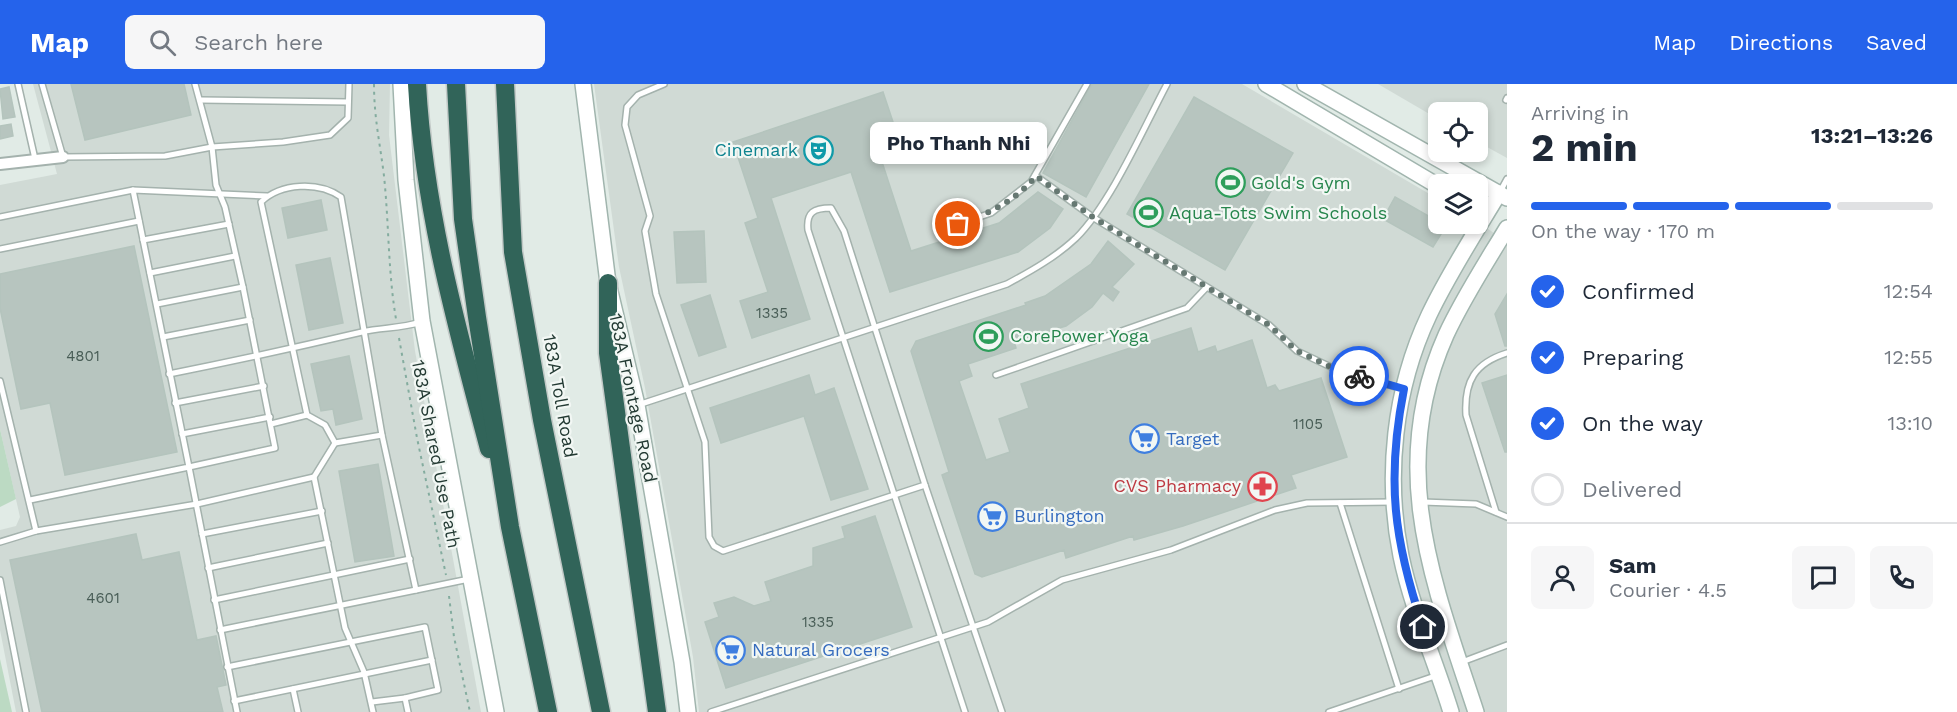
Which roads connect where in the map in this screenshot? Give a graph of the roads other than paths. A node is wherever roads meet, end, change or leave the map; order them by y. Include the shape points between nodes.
1 (18, 84) edge
2 (42, 84) edge
3 (195, 84) edge
4 (349, 84) edge
5 (401, 84) edge
6 (417, 84) edge
7 (456, 84) edge
8 (505, 84) edge
9 (583, 84) edge
10 (664, 84) edge
11 (1087, 84) edge
12 (1167, 84) edge
13 (1266, 84) edge
14 (1305, 84) edge
15 (201, 100) junction
16 (348, 102) junction
17 (212, 147) junction
18 (63, 157) junction
19 (35, 159) junction
20 (0, 164) edge
21 (1036, 176) junction
22 (1507, 179) edge
23 (1428, 180) edge
24 (133, 190) junction
25 (220, 194) junction
26 (1503, 195) edge
27 (267, 196) junction
28 (1488, 207) edge
29 (1488, 216) edge
30 (0, 217) edge
31 (1094, 218) junction
32 (139, 221) junction
33 (229, 224) junction
34 (1507, 228) edge
35 (944, 230) dead end
36 (1471, 234) edge
37 (143, 240) junction
38 (0, 249) edge
39 (235, 256) junction
40 (150, 273) junction
41 (608, 283) junction
42 (243, 287) junction
43 (1206, 288) junction
44 (157, 304) junction
45 (250, 321) junction
46 (422, 321) junction
47 (874, 326) junction
48 (366, 331) junction
49 (163, 337) junction
50 (841, 337) junction
51 (293, 349) junction
52 (1507, 353) edge
53 (258, 357) junction
54 (169, 374) junction
55 (996, 375) dead end
56 (0, 381) edge
57 (264, 386) junction
58 (687, 389) junction
59 (1404, 389) junction
60 (175, 403) junction
61 (637, 405) junction
62 (307, 415) junction
63 (270, 417) junction
64 (271, 424) junction
65 (182, 434) junction
66 (382, 435) junction
67 (335, 443) junction
68 (189, 466) junction
69 (314, 477) junction
70 (925, 485) junction
71 (894, 495) junction
72 (30, 500) junction
73 (1394, 502) junction
74 (1418, 502) junction
75 (1340, 503) junction
76 (197, 504) junction
77 (321, 511) junction
78 (1496, 512) junction
79 (1507, 518) edge
80 (510, 527) junction
81 (36, 531) junction
82 (202, 534) junction
83 (0, 542) edge
84 (328, 543) junction
85 (410, 559) junction
86 (208, 568) junction
87 (335, 574) junction
88 (471, 579) junction
89 (0, 580) edge
90 (417, 590) junction
91 (214, 600) junction
92 (341, 607) junction
93 (974, 627) junction
94 (219, 630) junction
95 (940, 636) junction
96 (351, 642) junction
97 (1507, 645) edge
98 (432, 660) junction
99 (1461, 662) junction
100 (227, 667) junction
101 (364, 675) junction
102 (1439, 675) junction
103 (293, 689) junction
104 (1399, 689) junction
105 (405, 698) junction
106 (234, 701) junction
107 (372, 702) junction
108 (26, 712) edge
109 (237, 712) edge
110 (298, 712) edge
111 (373, 712) edge
112 (408, 712) edge
113 (496, 712) edge
114 (548, 712) edge
115 (601, 712) edge
116 (657, 712) edge
117 (688, 712) edge
118 (711, 712) edge
119 (965, 712) edge
120 (1002, 712) edge
121 (1329, 712) edge
122 (1451, 712) edge
123 (1476, 712) edge

1 - 19 lane
2 - 18 lane
3 - 15 lane
4 - 16 lane
5 - 46 street via 406,180
6 - 80 highway via 436,244
7 - 80 highway via 463,219
8 - 115 highway, 183A Toll Road via 513,252 542,420
9 - 41 street, 183A Frontage Road
10 - 58 lane via 638,95 627,107 625,124 650,212 646,242 656,294
11 - 21 lane
12 - 31 lane
13 - 23 street
14 - 26 street
15 - 16 lane
15 - 17 lane
16 - 17 lane via 348,118 330,135
17 - 18 lane via 165,156
17 - 25 lane
18 - 19 street
19 - 20 street
21 - 31 lane
21 - 35 lane via 1018,195 991,213
22 - 26 lane
24 - 25 lane
24 - 30 lane
24 - 32 lane
25 - 27 lane
25 - 33 lane
26 - 28 street
27 - 48 lane via 273,191 297,187 327,187 341,196
27 - 51 lane via 261,202
29 - 34 street
31 - 43 lane
31 - 47 lane via 1051,258 1007,284
32 - 37 lane
32 - 38 lane
33 - 37 lane
33 - 39 lane
34 - 74 street via 1455,317 1437,358 1420,434
36 - 59 street via 1428,317
37 - 40 lane
39 - 40 lane
39 - 42 lane
40 - 44 lane
41 - 61 street, 183A Frontage Road
41 - 116 highway via 608,353
42 - 44 lane
42 - 45 lane
43 - 55 lane via 1187,308
43 - 59 lane via 1269,325 1297,351 1333,368
44 - 49 lane
45 - 49 lane
45 - 53 lane
46 - 48 lane via 398,329
46 - 88 street
47 - 50 lane
47 - 50 lane via 838,218 831,208 820,208 807,219 808,230
47 - 70 lane
48 - 51 lane
48 - 66 lane
49 - 54 lane
50 - 58 lane
50 - 71 lane
51 - 53 lane
51 - 62 lane
52 - 78 lane via 1480,365 1465,401
53 - 54 lane
53 - 57 lane
54 - 60 lane
56 - 72 lane
57 - 60 lane
57 - 63 lane
58 - 61 lane
58 - 71 lane via 705,442 709,537 723,551
59 - 73 street via 1395,445
60 - 65 lane
61 - 117 street, 183A Frontage Road
62 - 64 lane
62 - 67 lane via 325,425
63 - 64 lane
63 - 65 lane
64 - 68 lane via 274,448
65 - 68 lane
66 - 67 lane
66 - 85 lane
67 - 69 lane
68 - 72 lane
68 - 76 lane
69 - 76 lane
69 - 77 lane
70 - 71 lane
70 - 93 lane
71 - 95 lane
72 - 81 lane
73 - 74 street
73 - 75 lane
73 - 102 street via 1402,558
74 - 78 lane via 1476,504
74 - 99 street via 1428,563
75 - 93 lane via 1308,503 1275,510 1171,550 1062,580 1006,614
75 - 104 lane
76 - 81 lane
76 - 82 lane
77 - 82 lane
77 - 84 lane
78 - 79 lane
80 - 114 highway
81 - 83 lane
82 - 86 lane
84 - 86 lane
84 - 87 lane
85 - 87 lane
85 - 90 lane
86 - 91 lane
87 - 91 lane
87 - 92 lane
88 - 90 lane
88 - 113 street
89 - 108 lane
90 - 92 lane
91 - 94 lane
92 - 94 lane
92 - 96 lane
93 - 95 lane
93 - 120 lane
94 - 100 lane
95 - 118 lane
95 - 119 lane
96 - 98 lane via 425,627
96 - 100 lane
96 - 101 lane
97 - 99 lane
98 - 101 lane
98 - 105 lane via 438,690
99 - 123 street
100 - 106 lane
101 - 103 lane
101 - 107 lane
102 - 104 lane
102 - 122 street
103 - 106 lane
103 - 110 lane
104 - 121 lane
105 - 107 lane
105 - 112 lane
106 - 109 lane
107 - 111 lane

